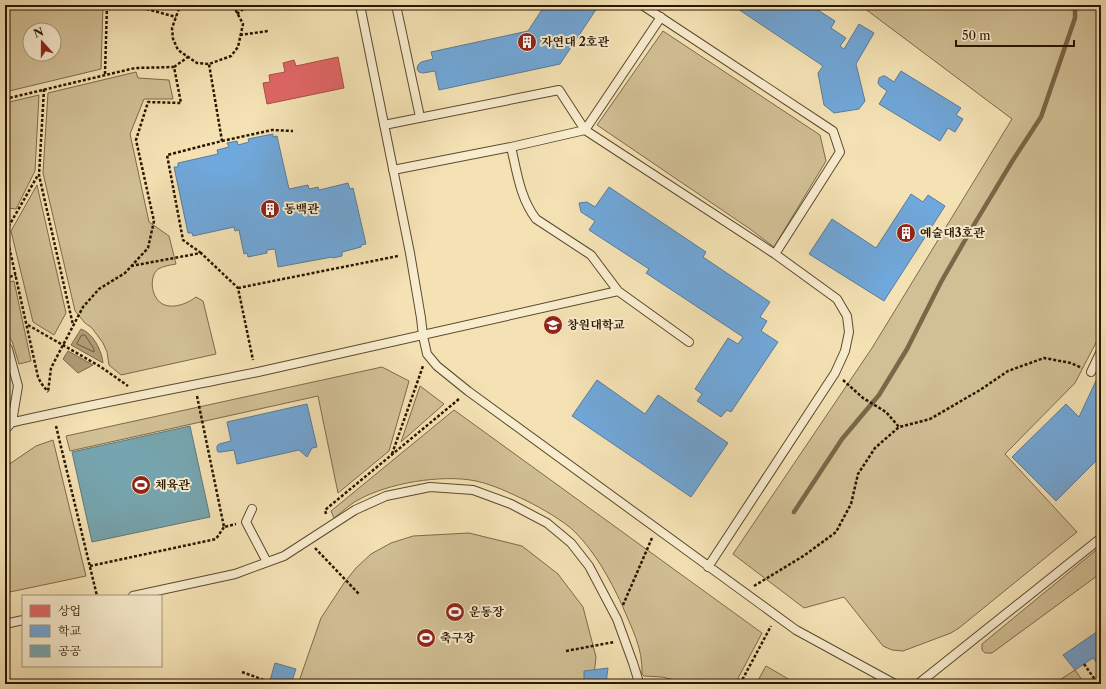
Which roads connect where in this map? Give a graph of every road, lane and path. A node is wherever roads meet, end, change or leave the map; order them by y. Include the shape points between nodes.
1 (107, 5) edge
2 (132, 5) edge
3 (182, 5) edge
4 (233, 5) edge
5 (248, 5) edge
6 (360, 5) edge
7 (396, 5) edge
8 (642, 5) edge
9 (237, 14) junction
10 (176, 17) junction
11 (660, 17) junction
12 (268, 31) dead end
13 (240, 35) junction
14 (188, 57) junction
15 (209, 64) junction
16 (174, 67) junction
17 (105, 74) junction
18 (44, 89) junction
19 (5, 100) edge
20 (420, 117) junction
21 (384, 124) junction
22 (586, 130) junction
23 (293, 131) dead end
24 (222, 141) junction
25 (511, 147) junction
26 (393, 170) junction
27 (39, 174) junction
28 (5, 228) edge
29 (6, 231) edge
30 (201, 253) junction
31 (410, 253) junction
32 (775, 254) junction
33 (131, 266) junction
34 (16, 276) junction
35 (5, 278) edge
36 (238, 288) junction
37 (618, 291) junction
38 (28, 325) junction
39 (73, 325) junction
40 (422, 336) junction
41 (689, 342) dead end
42 (5, 345) edge
43 (63, 345) junction
44 (1101, 351) edge
45 (427, 354) junction
46 (253, 360) dead end
47 (1091, 372) joint
48 (835, 373) junction
49 (194, 384) junction
50 (468, 391) junction
51 (140, 395) junction
52 (8, 423) edge
53 (56, 426) dead end
54 (899, 427) junction
55 (5, 430) edge
56 (392, 454) junction
57 (252, 509) dead end
58 (246, 522) junction
59 (330, 526) junction
60 (224, 527) junction
61 (656, 528) junction
62 (1101, 538) edge
63 (308, 540) junction
64 (267, 562) junction
65 (90, 566) junction
66 (708, 567) junction
67 (743, 592) junction
68 (359, 594) dead end
69 (97, 595) edge
70 (138, 595) edge
71 (776, 616) junction
72 (617, 619) junction
73 (22, 620) edge
74 (5, 624) edge
75 (625, 640) junction
76 (566, 651) dead end
77 (1084, 664) dead end
78 (242, 672) dead end
79 (638, 681) edge
80 (274, 684) edge
81 (670, 684) edge
82 (740, 684) edge
83 (895, 684) edge
84 (918, 684) edge
85 (1098, 684) edge

1 - 17 path
2 - 10 path
3 - 10 path
4 - 9 path
5 - 9 path
6 - 21 lane
7 - 20 lane
8 - 11 lane
9 - 13 path via 243,24
10 - 14 path via 172,28 173,39 178,50
11 - 22 lane
11 - 32 lane via 833,131 840,152
12 - 13 path
13 - 15 path via 238,47 231,56
14 - 15 path via 197,63
14 - 16 path
15 - 24 path
16 - 17 path via 135,68
16 - 33 path via 181,103 148,102 136,140 154,221 148,248
17 - 18 path
18 - 19 path
18 - 27 path
20 - 21 lane
20 - 22 lane via 559,90
21 - 26 lane
22 - 25 lane
22 - 32 lane
23 - 24 path via 272,130
24 - 30 path via 167,155 184,240
25 - 26 lane
25 - 37 lane via 522,194 531,212 541,224 591,255
26 - 31 lane
27 - 29 path
27 - 39 path
28 - 29 path
29 - 34 path
30 - 33 path
30 - 36 path
31 - 36 path
31 - 40 lane
32 - 48 lane via 837,299 847,316 849,332 845,351
33 - 39 path via 125,273 99,289 83,307
34 - 35 path
34 - 38 path
36 - 46 path
37 - 40 lane
37 - 41 lane
38 - 43 path
38 - 43 path via 38,377 48,392 51,368
39 - 43 path
40 - 45 lane
40 - 49 lane
42 - 52 lane via 18,386
43 - 51 path via 101,367
44 - 47 lane
45 - 50 lane via 437,366
45 - 56 path
47 - 54 path via 1071,363 1044,358 1008,371 930,419
48 - 54 path via 863,398 886,412
48 - 66 lane
49 - 51 lane
49 - 60 path
50 - 56 path
50 - 61 lane
51 - 52 lane
52 - 55 lane
53 - 65 path
54 - 67 path via 875,448 858,474 851,504 836,532 805,555
56 - 59 path via 325,510
57 - 58 lane
58 - 60 path
58 - 64 lane
59 - 63 lane
59 - 72 lane via 355,510 386,496 430,487 473,490 511,504 547,523 571,543 589,566
60 - 65 path via 216,539
61 - 66 lane
61 - 72 path
62 - 84 lane
63 - 64 lane via 284,556
63 - 68 path
64 - 70 lane via 235,574
65 - 69 path
66 - 67 lane
67 - 71 lane
71 - 82 path
71 - 83 lane via 796,630
72 - 75 lane
73 - 74 lane
75 - 76 path
75 - 79 lane
77 - 85 path
78 - 80 path
79 - 81 path

